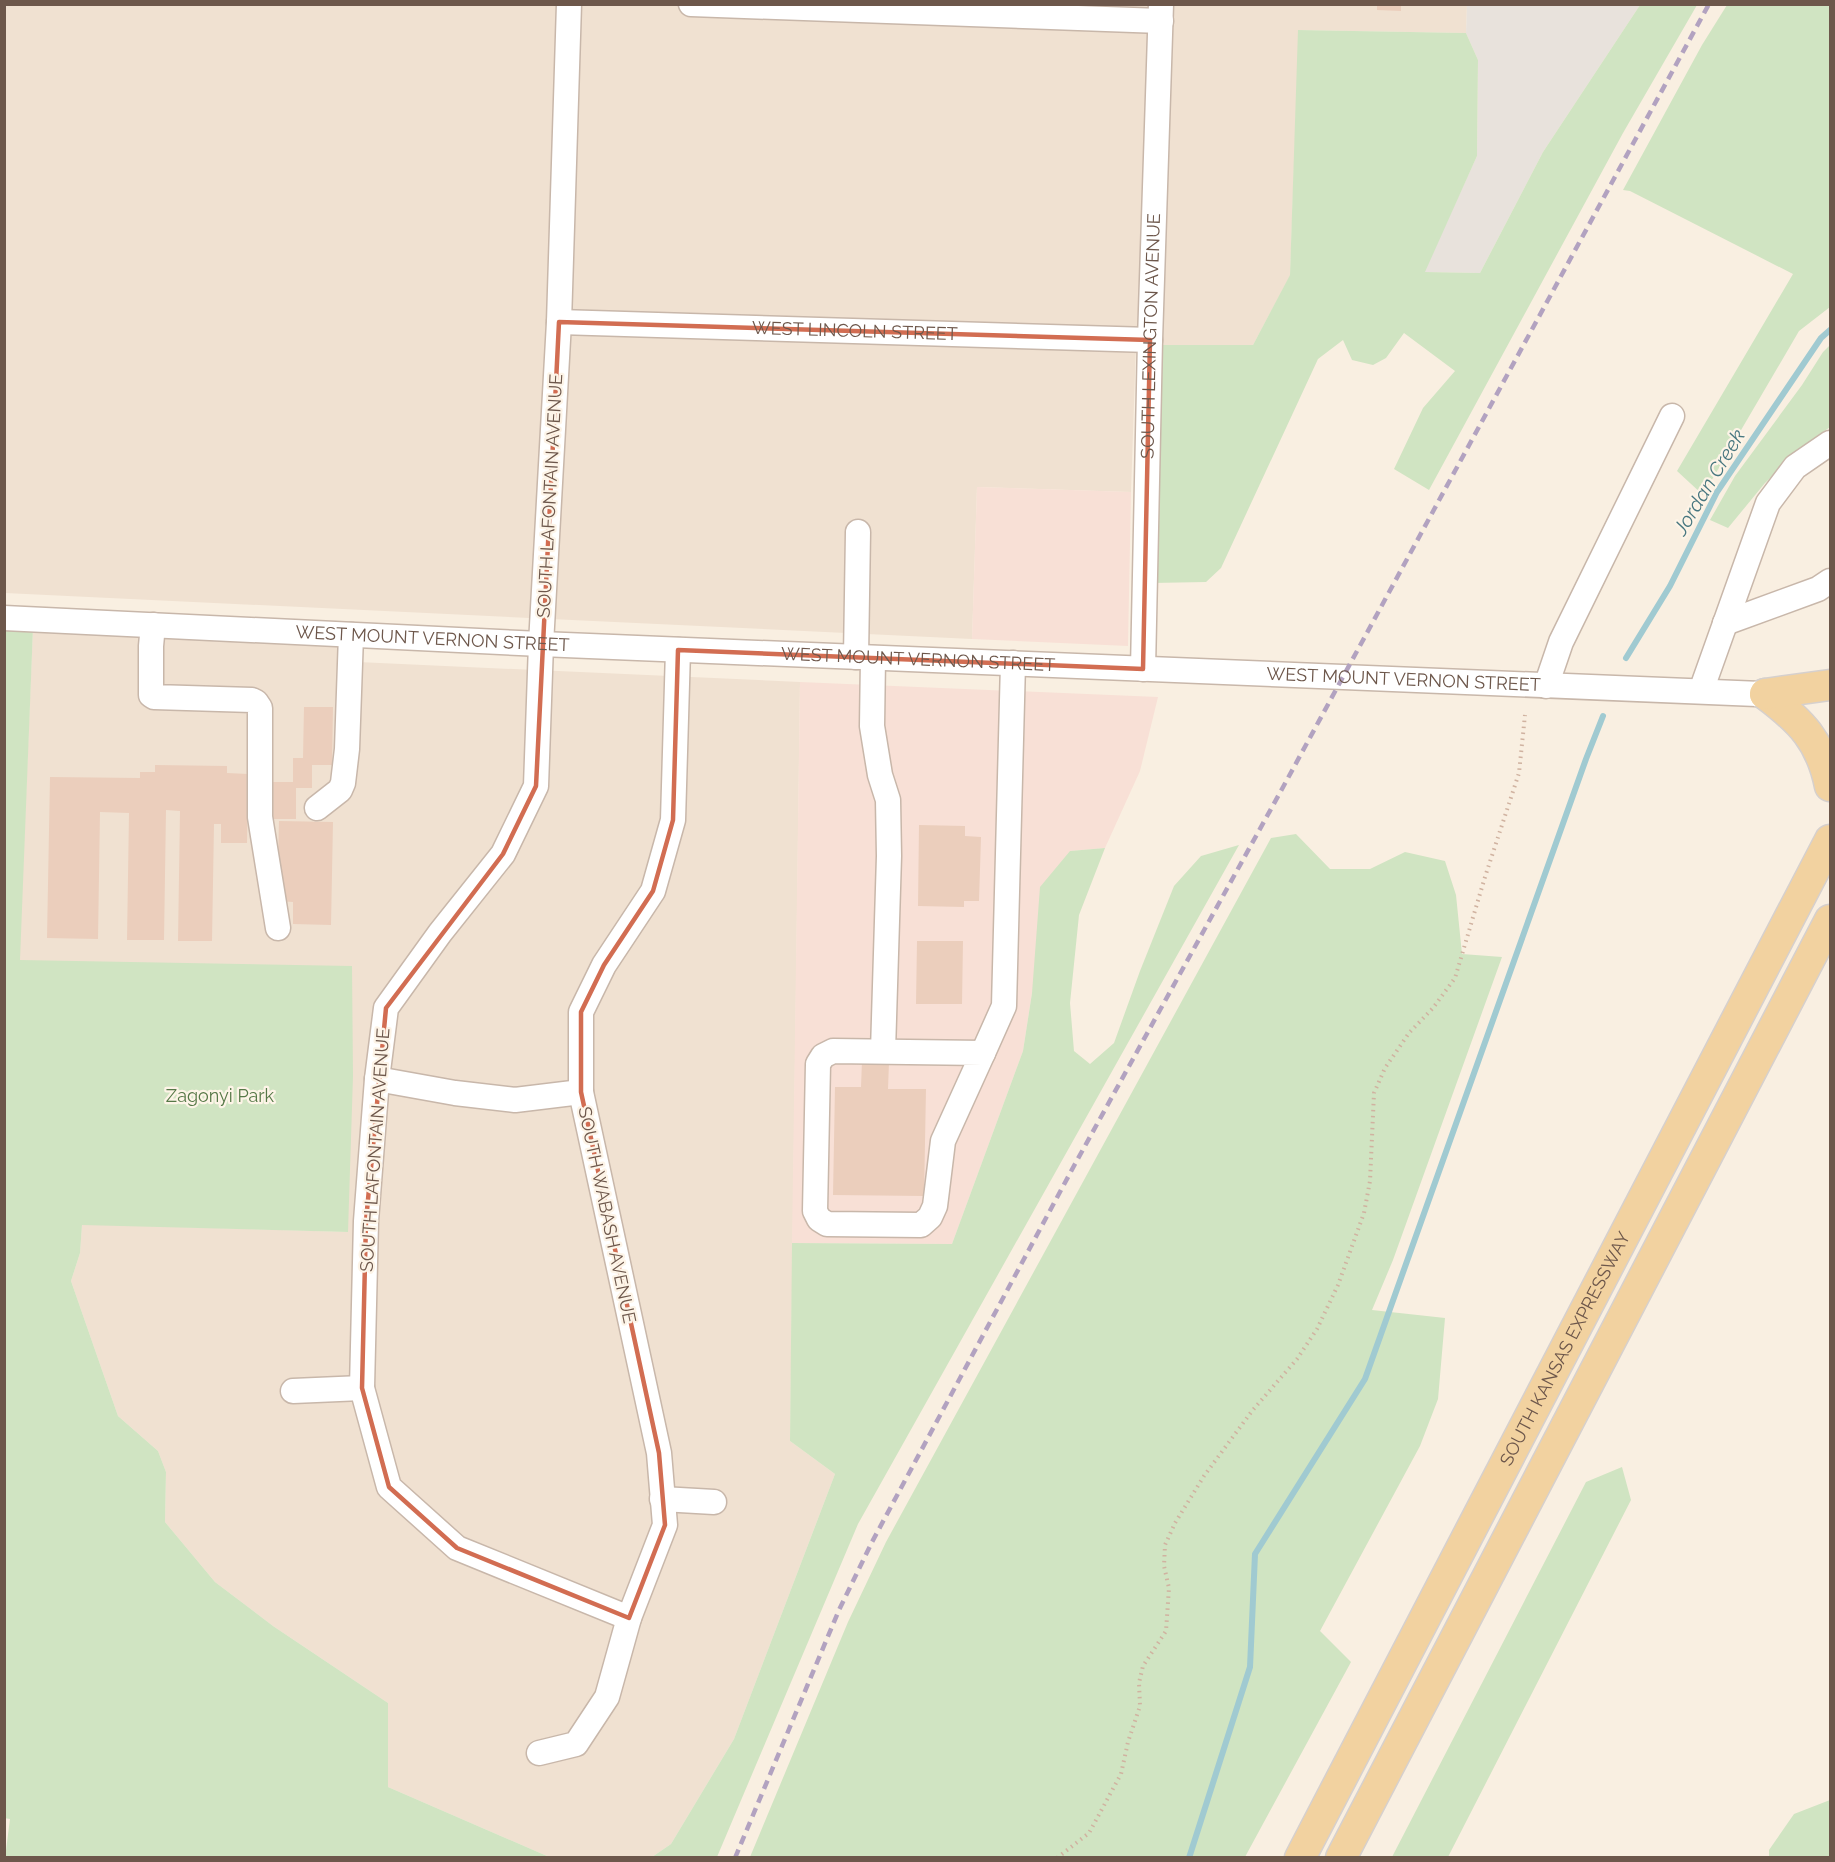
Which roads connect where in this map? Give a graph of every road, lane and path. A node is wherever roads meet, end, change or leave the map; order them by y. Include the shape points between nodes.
1 (569, 4) edge
2 (691, 4) edge
3 (867, 8) edge
4 (1161, 13) edge
5 (559, 322) junction
6 (1150, 340) junction
7 (1672, 416) dead end
8 (1830, 442) edge
9 (858, 532) dead end
10 (1830, 580) edge
11 (4, 618) edge
12 (1725, 623) junction
13 (153, 625) junction
14 (351, 635) junction
15 (541, 644) junction
16 (678, 650) junction
17 (864, 658) junction
18 (1013, 663) junction
19 (1143, 669) junction
20 (1830, 685) edge
21 (1546, 686) junction
22 (1701, 691) junction
23 (1765, 694) junction
24 (1830, 697) edge
25 (1525, 715) dead end
26 (1830, 786) edge
27 (317, 808) dead end
28 (1830, 833) edge
29 (1830, 920) edge
30 (278, 928) dead end
31 (884, 1051) junction
32 (983, 1053) junction
33 (377, 1079) junction
34 (581, 1092) junction
35 (362, 1388) junction
36 (293, 1391) dead end
37 (662, 1499) junction
38 (714, 1502) dead end
39 (628, 1618) junction
40 (539, 1753) dead end
41 (1057, 1857) edge
42 (1300, 1857) edge
43 (1341, 1857) edge

1 - 5 street, SOUTH LAFONTAIN AVENUE
2 - 3 street
3 - 4 street
4 - 6 street, SOUTH LEXINGTON AVENUE
5 - 6 street, WEST LINCOLN STREET
5 - 15 street, SOUTH LAFONTAIN AVENUE
6 - 19 street, SOUTH LEXINGTON AVENUE
7 - 21 street via 1561,642
8 - 12 street via 1795,467 1768,503
9 - 17 street
10 - 12 street via 1818,589
11 - 13 street, WEST MOUNT VERNON STREET
12 - 22 street
13 - 14 street, WEST MOUNT VERNON STREET
13 - 30 street via 151,695 252,700 260,708 260,817
14 - 15 street, WEST MOUNT VERNON STREET
14 - 27 street via 343,783
15 - 16 street, WEST MOUNT VERNON STREET
15 - 33 street, SOUTH LAFONTAIN AVENUE via 536,786 503,854 386,1008
16 - 17 street, WEST MOUNT VERNON STREET
16 - 34 street, SOUTH WABASH AVENUE via 673,820 653,891 604,965 581,1012
17 - 18 street, WEST MOUNT VERNON STREET
17 - 31 street via 880,775 888,801
18 - 19 street, WEST MOUNT VERNON STREET
18 - 32 street via 1004,1006
19 - 21 street, WEST MOUNT VERNON STREET
20 - 23 main road
21 - 22 street, WEST MOUNT VERNON STREET
22 - 23 street, WEST MOUNT VERNON STREET
23 - 24 street, WEST MOUNT VERNON STREET
23 - 26 main road via 1802,724 1812,738
25 - 41 path via 1519,773 1455,978 1384,1068 1374,1093 1370,1181 1364,1213 1338,1285 1297,1359 1204,1476 1168,1538 1164,1566 1169,1588 1166,1631 1143,1666 1140,1706 1121,1774 1089,1833
28 - 42 main road, SOUTH KANSAS EXPRESSWAY
29 - 43 main road, SOUTH KANSAS EXPRESSWAY
31 - 32 street
31 - 32 street via 833,1051 818,1064 815,1211 827,1224 921,1225 930,1217 935,1206 943,1141
33 - 34 street via 515,1100
33 - 35 street, SOUTH LAFONTAIN AVENUE via 366,1221
34 - 37 street, SOUTH WABASH AVENUE via 659,1453
35 - 36 street
35 - 39 street, SOUTH LAFONTAIN AVENUE via 389,1487 457,1548
37 - 38 street
37 - 39 street, SOUTH WABASH AVENUE via 664,1525
39 - 40 street, SOUTH WABASH AVENUE via 607,1697 576,1744

